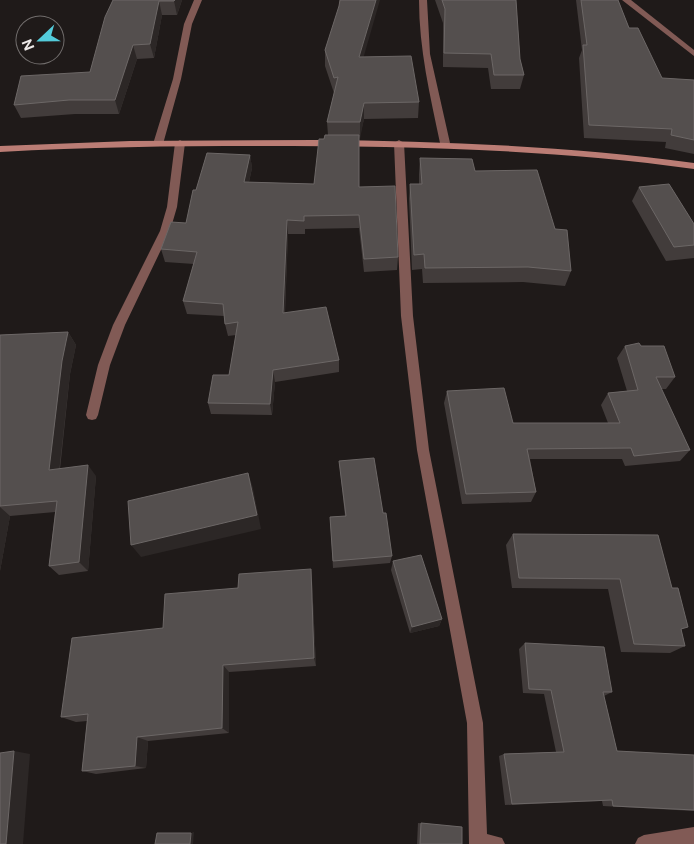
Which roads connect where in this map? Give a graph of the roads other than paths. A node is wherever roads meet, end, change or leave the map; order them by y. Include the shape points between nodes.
1 (198, 0) edge
2 (423, 0) edge
3 (626, 0) edge
4 (694, 54) edge
5 (180, 143) junction
6 (398, 143) junction
7 (158, 144) junction
8 (445, 144) junction
9 (0, 149) edge
10 (694, 166) edge
11 (92, 415) dead end
12 (694, 836) edge
13 (478, 843) edge
14 (496, 844) edge
15 (644, 844) edge

1 - 7 street via 188,24 177,79
2 - 8 street via 424,35
3 - 4 street
5 - 6 street
5 - 7 street
5 - 11 street via 172,207 165,231 119,325 104,365
6 - 8 street
6 - 13 street via 407,316 423,450 475,723
7 - 9 street
8 - 10 street via 587,152
12 - 15 street
13 - 14 street

